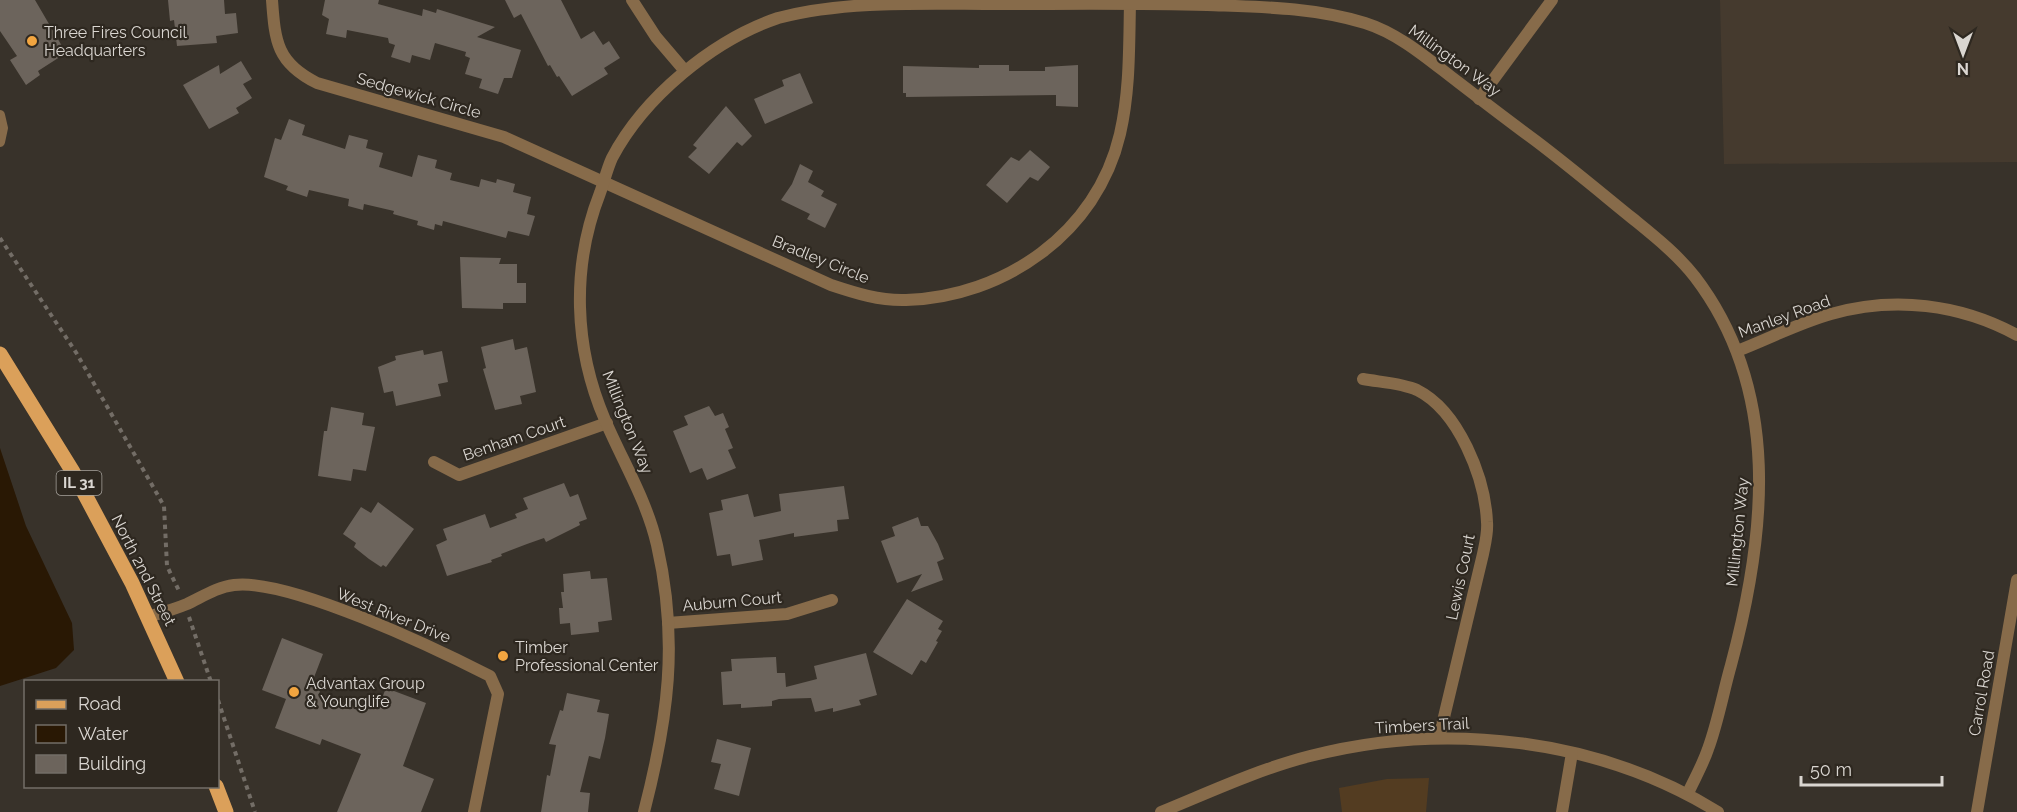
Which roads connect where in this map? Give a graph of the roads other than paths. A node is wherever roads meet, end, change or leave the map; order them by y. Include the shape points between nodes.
1 (272, 0) edge
2 (632, 0) edge
3 (1552, 0) edge
4 (1130, 3) junction
5 (685, 71) junction
6 (1479, 99) junction
7 (0, 115) edge
8 (0, 142) edge
9 (604, 181) junction
10 (2017, 335) edge
11 (1737, 351) junction
12 (0, 354) edge
13 (1363, 379) dead end
14 (607, 423) junction
15 (434, 462) dead end
16 (2017, 580) edge
17 (832, 600) dead end
18 (148, 617) junction
19 (668, 623) junction
20 (177, 680) edge
21 (1439, 738) junction
22 (1572, 753) junction
23 (217, 788) edge
24 (1688, 793) junction
25 (226, 812) edge
26 (474, 812) edge
27 (644, 812) edge
28 (1161, 812) edge
29 (1562, 812) edge
30 (1718, 812) edge
31 (1977, 812) edge

1 - 9 street, Sedgewick Circle via 277,43 298,74 317,83 504,137
2 - 5 street
3 - 6 street
4 - 5 street, Millington Way via 876,4 811,9 748,30
4 - 6 street, Millington Way via 1296,7 1372,25 1409,44
4 - 9 street, Bradley Circle via 1128,89 1120,136 1102,183 1073,224 1040,255 1003,279 954,294 905,300 864,296 831,285
5 - 9 street, Millington Way via 638,120 612,160
6 - 11 street, Millington Way via 1672,251 1696,279
7 - 8 lane
9 - 14 street, Millington Way via 591,214 579,288 585,358 594,394
10 - 11 street, Manley Road via 1989,320 1946,308 1894,305 1831,314
11 - 24 street, Millington Way via 1752,399 1759,440 1759,509 1746,605 1709,747
12 - 18 main road, North 2nd Street / IL 31 via 74,472
13 - 21 street, Lewis Court via 1416,390 1448,416 1469,449 1481,482 1487,523 1483,554
14 - 15 street, Benham Court via 459,475
14 - 19 street, Millington Way via 651,522
16 - 31 street, Carrol Road
17 - 19 street, Auburn Court via 787,614
18 - 20 main road, North 2nd Street / IL 31
18 - 26 street, West River Drive via 233,585 265,587 371,622 490,676 498,694
19 - 27 street, Millington Way via 666,721
21 - 22 street, Timbers Trail via 1515,742
21 - 28 street, Timbers Trail via 1354,746 1310,756
22 - 24 street, Timbers Trail via 1611,762
22 - 29 street
23 - 25 main road
24 - 30 street, Timbers Trail

